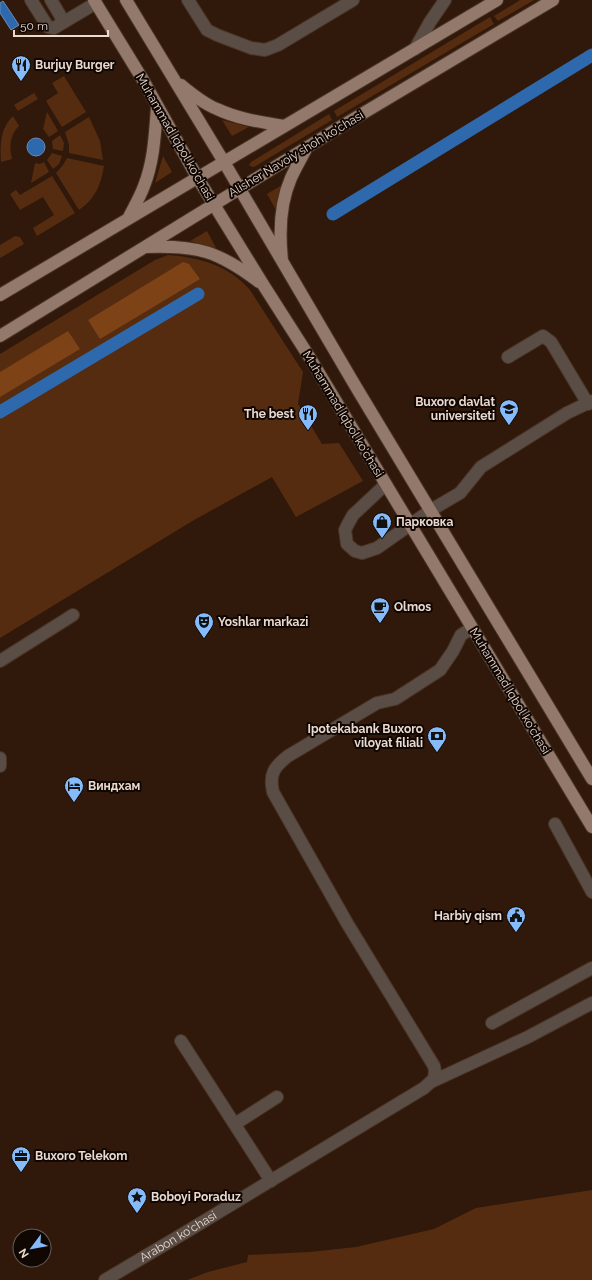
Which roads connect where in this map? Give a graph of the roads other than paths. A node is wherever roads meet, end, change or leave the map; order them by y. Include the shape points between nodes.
1 (31, 0) edge
2 (51, 0) edge
3 (126, 0) edge
4 (188, 0) edge
5 (352, 0) edge
6 (445, 0) edge
7 (497, 0) edge
8 (553, 0) edge
9 (95, 1) edge
10 (64, 22) junction
11 (415, 49) junction
12 (174, 78) junction
13 (158, 107) junction
14 (284, 126) junction
15 (307, 147) junction
16 (224, 162) junction
17 (197, 177) junction
18 (240, 189) junction
19 (214, 204) junction
20 (129, 217) junction
21 (145, 247) junction
22 (283, 263) junction
23 (264, 286) junction
24 (0, 295) edge
25 (0, 336) edge
26 (508, 357) dead end
27 (590, 402) edge
28 (386, 484) junction
29 (431, 510) junction
30 (410, 524) junction
31 (73, 615) dead end
32 (472, 628) junction
33 (0, 661) edge
34 (0, 758) edge
35 (0, 766) edge
36 (592, 779) edge
37 (555, 824) dead end
38 (592, 827) edge
39 (592, 892) edge
40 (592, 968) edge
41 (592, 1003) edge
42 (492, 1023) dead end
43 (181, 1041) dead end
44 (431, 1082) junction
45 (276, 1097) dead end
46 (235, 1124) junction
47 (271, 1181) junction
48 (105, 1280) edge

1 - 10 street via 48,27 54,28
2 - 10 street
3 - 12 main road, Muhammad Iqbol ko'chasi
4 - 5 street via 207,30 251,48 264,50 278,45
6 - 11 street
7 - 11 main road
8 - 15 main road, Alisher Navoiy shoh ko'chasi
9 - 10 street
9 - 13 main road, Muhammad Iqbol ko'chasi
11 - 14 main road
12 - 14 main road via 216,109 244,119
12 - 16 main road, Muhammad Iqbol ko'chasi
13 - 17 main road, Muhammad Iqbol ko'chasi
13 - 20 main road via 147,179
14 - 16 main road
15 - 18 main road, Alisher Navoiy shoh ko'chasi
15 - 22 main road via 291,179 282,213 280,240
16 - 17 main road
16 - 18 main road, Muhammad Iqbol ko'chasi
17 - 19 main road, Muhammad Iqbol ko'chasi
17 - 20 main road
18 - 19 main road, Alisher Navoiy shoh ko'chasi
18 - 22 main road, Muhammad Iqbol ko'chasi
19 - 21 main road, Alisher Navoiy shoh ko'chasi
19 - 23 main road, Muhammad Iqbol ko'chasi
20 - 24 main road
21 - 23 main road via 171,246 205,251 228,261
21 - 25 main road, Alisher Navoiy shoh ko'chasi
22 - 29 main road, Muhammad Iqbol ko'chasi
23 - 28 main road, Muhammad Iqbol ko'chasi
26 - 27 street via 543,336 551,342
27 - 29 street via 481,467 460,493
28 - 30 main road, Muhammad Iqbol ko'chasi
28 - 30 street via 353,515 346,530 347,544 362,553 377,548
29 - 30 street
29 - 36 main road, Muhammad Iqbol ko'chasi
30 - 32 main road, Muhammad Iqbol ko'chasi
31 - 33 street
32 - 38 main road, Muhammad Iqbol ko'chasi
32 - 44 street via 461,635 440,670 395,699 377,703 288,756 276,766 271,782 274,792 347,923 434,1066 435,1075
34 - 35 street
37 - 39 street
40 - 42 street
41 - 44 street, Arabon ko'chasi via 528,1037
43 - 46 street
44 - 47 street, Arabon ko'chasi
45 - 46 street
46 - 47 street
47 - 48 street, Arabon ko'chasi

